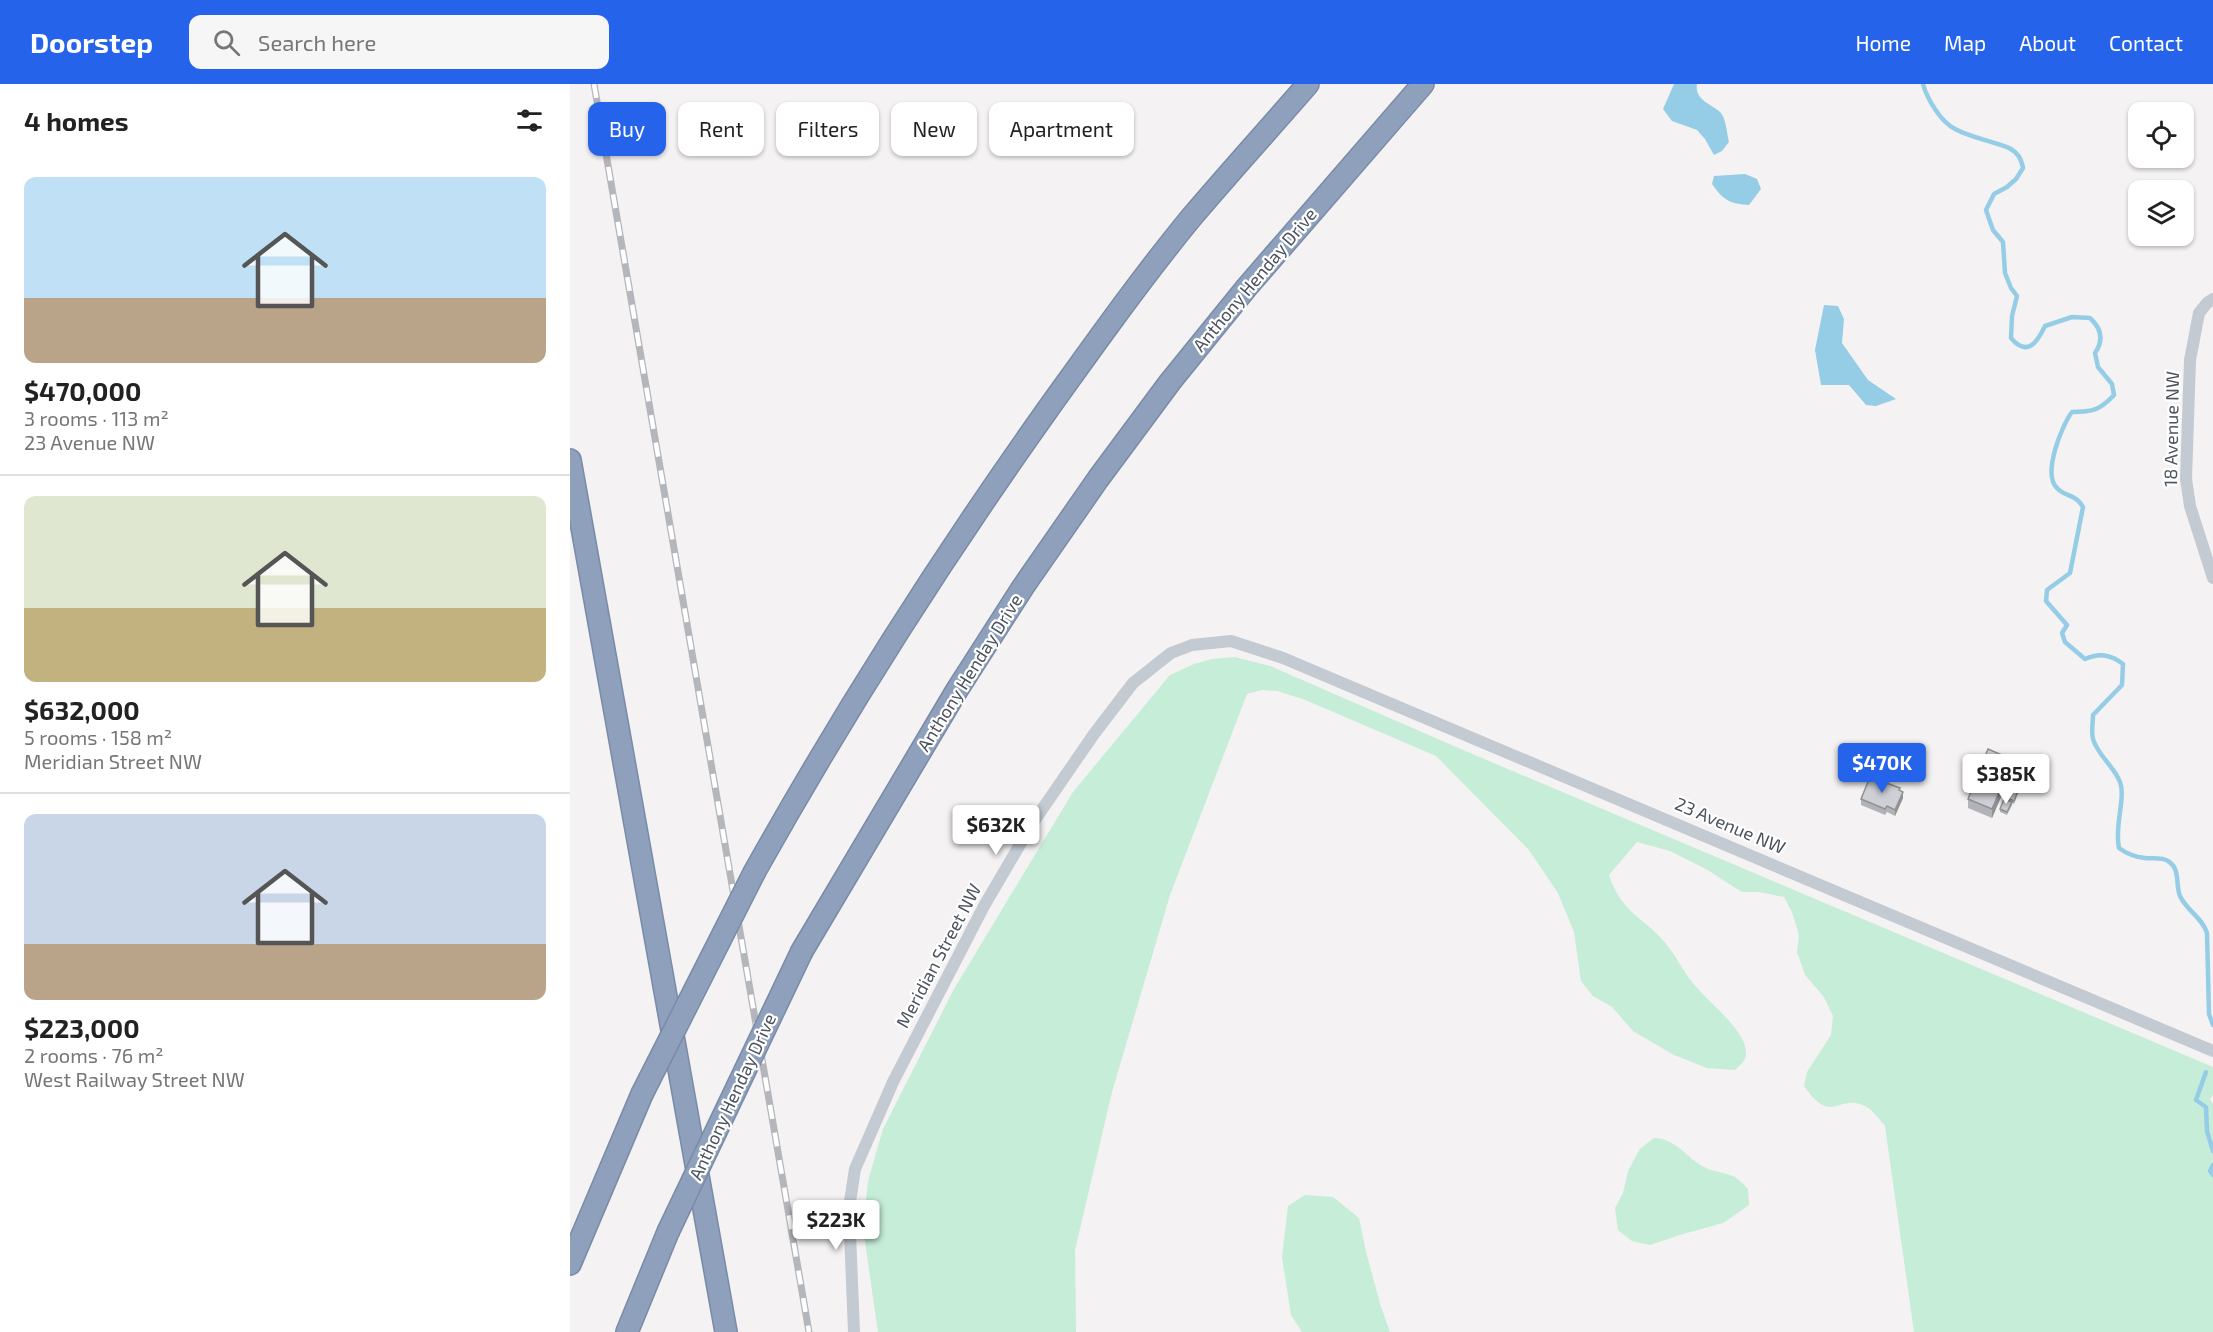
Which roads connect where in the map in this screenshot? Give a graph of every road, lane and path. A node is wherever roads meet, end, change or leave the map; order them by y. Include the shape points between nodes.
1 (1308, 84) edge
2 (1423, 84) edge
3 (2213, 300) edge
4 (570, 460) edge
5 (2213, 578) edge
6 (1231, 640) joint
7 (2213, 1051) edge
8 (570, 1264) edge
9 (627, 1332) edge
10 (726, 1332) edge
11 (854, 1332) edge

1 - 8 highway, bridge via 1183,229 1098,339 983,500 820,756 755,872 642,1094
2 - 9 highway, Anthony Henday Drive, bridge via 1246,287 1170,381 1098,479 957,690 802,951 668,1232
3 - 5 street, 18 Avenue NW via 2199,313 2190,360 2186,479 2190,506
4 - 10 highway
6 - 7 street, 23 Avenue NW via 1283,658
6 - 11 street, Meridian Street NW via 1192,645 1171,653 1133,683 1032,824 984,906 893,1082 855,1169 849,1208

